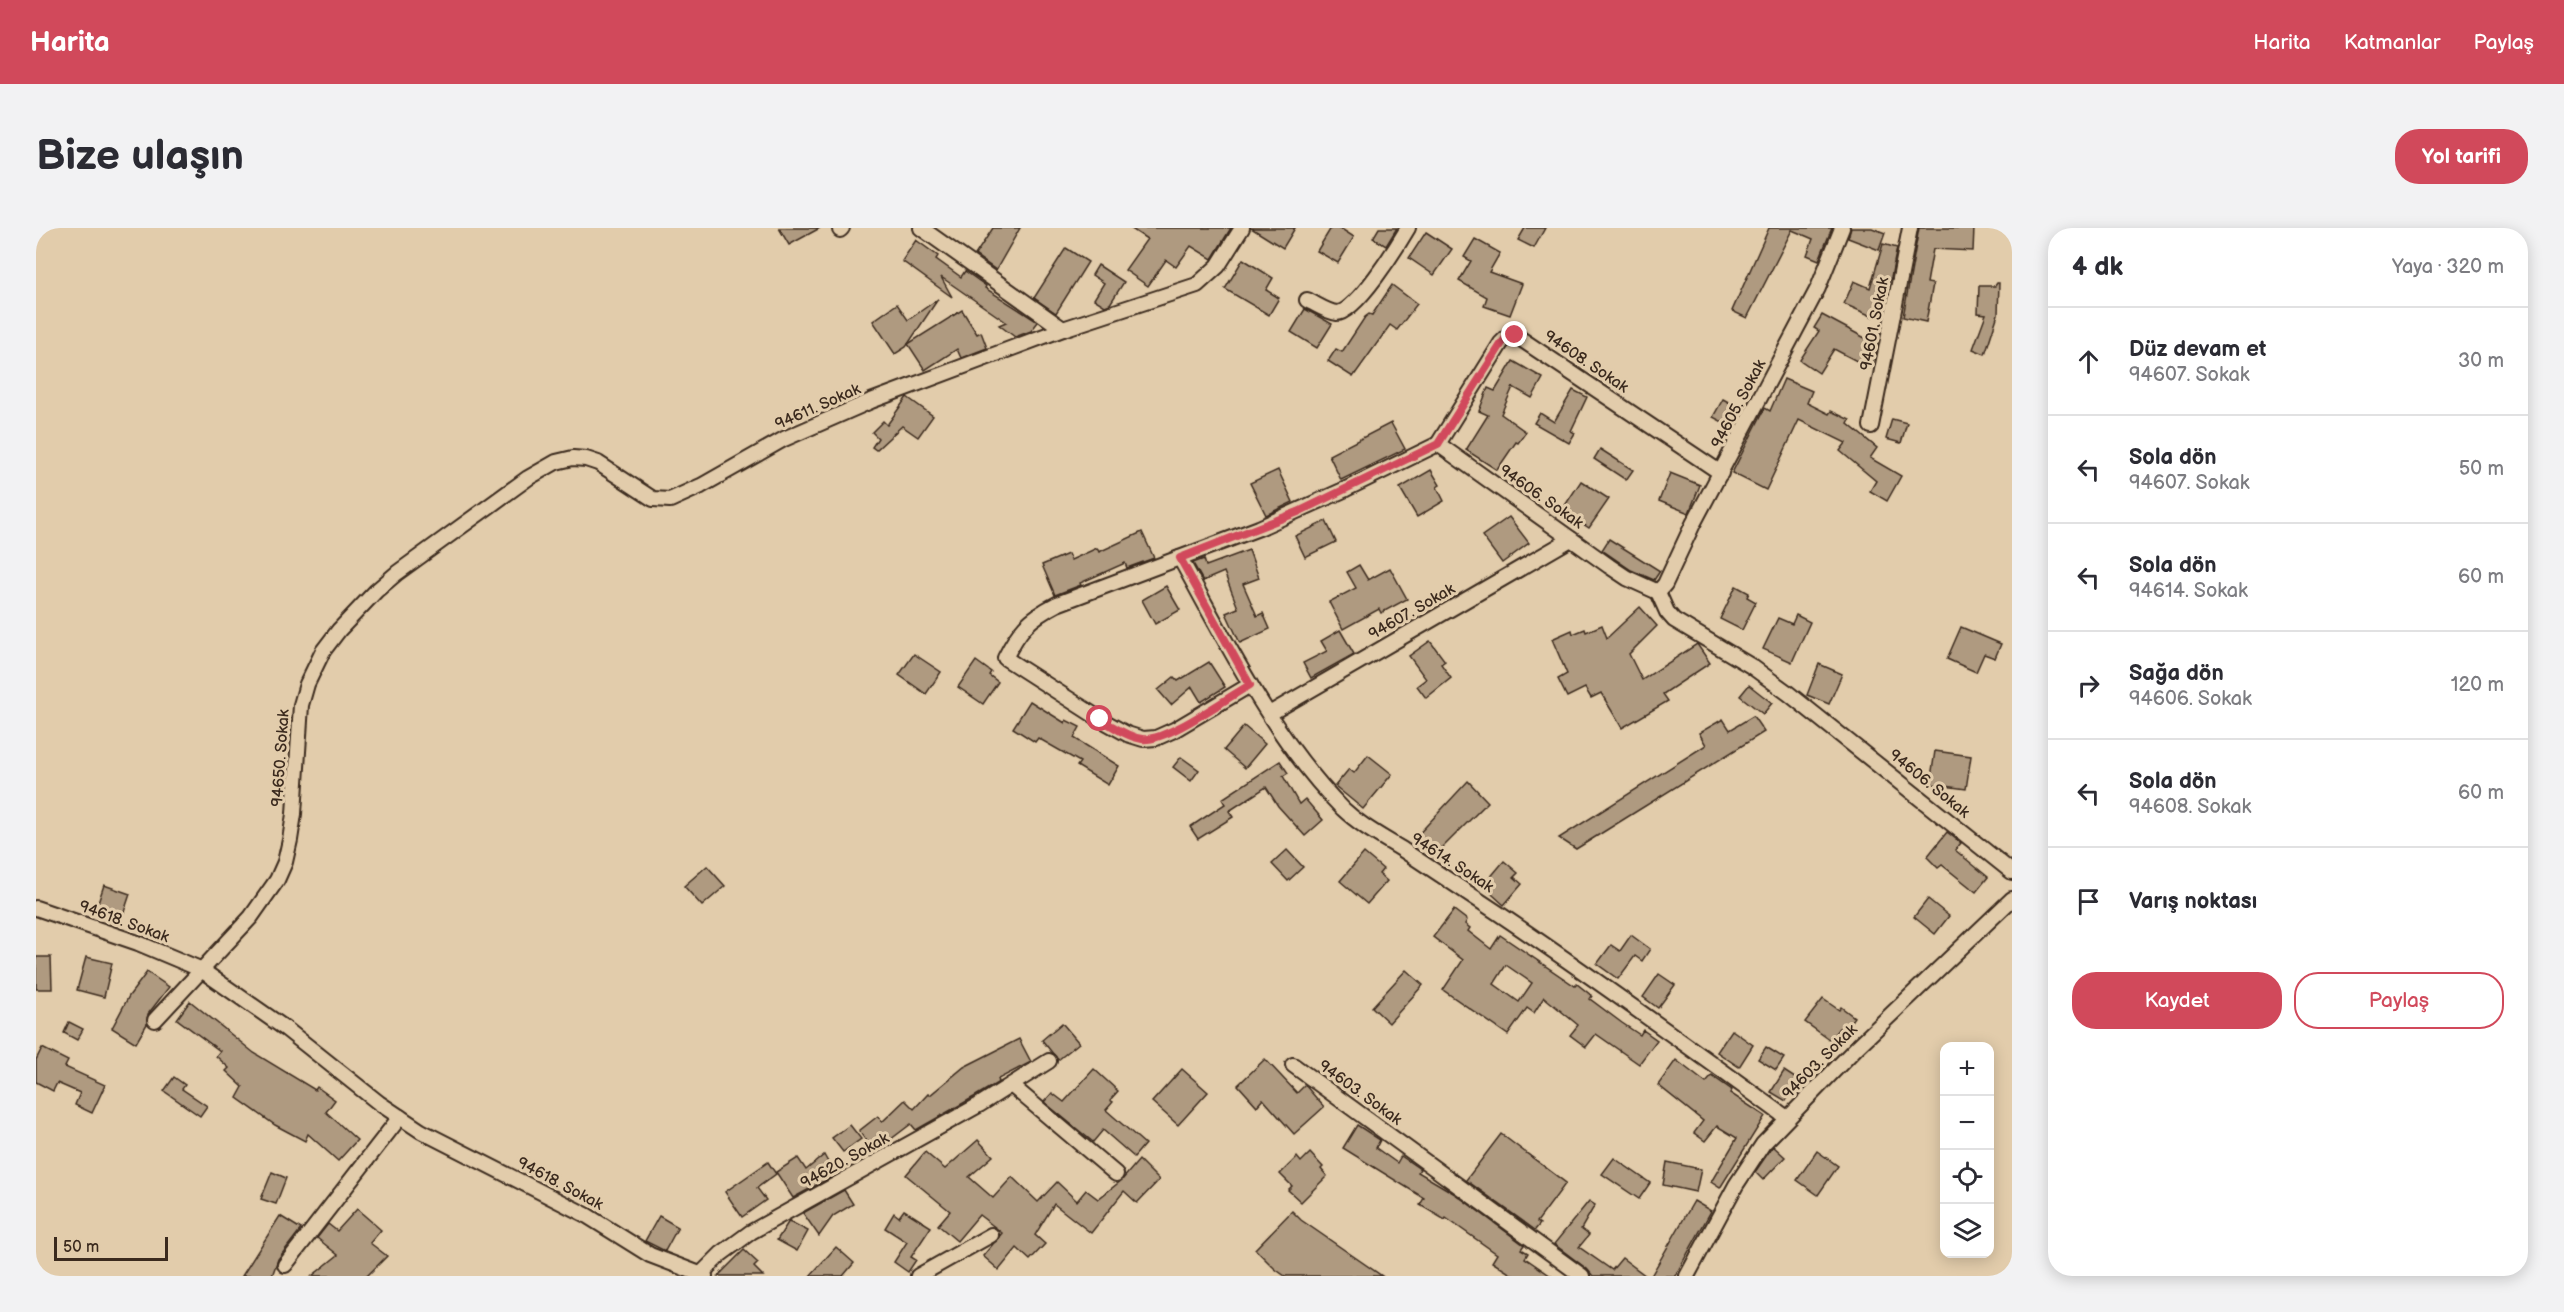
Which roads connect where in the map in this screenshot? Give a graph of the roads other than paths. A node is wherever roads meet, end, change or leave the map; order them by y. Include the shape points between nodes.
1 (921, 228) edge
2 (1242, 228) edge
3 (1408, 228) edge
4 (1842, 228) edge
5 (1910, 228) edge
6 (1307, 300) dead end
7 (1063, 329) junction
8 (1871, 426) dead end
9 (1438, 444) junction
10 (598, 463) joint
11 (1721, 473) junction
12 (1571, 539) junction
13 (1180, 558) junction
14 (1658, 592) junction
15 (1250, 685) junction
16 (1269, 714) junction
17 (2012, 872) edge
18 (2012, 899) edge
19 (36, 908) edge
20 (200, 969) junction
21 (155, 1020) dead end
22 (1049, 1061) dead end
23 (1293, 1065) dead end
24 (1011, 1085) junction
25 (400, 1117) junction
26 (1787, 1118) junction
27 (1116, 1174) dead end
28 (991, 1235) dead end
29 (285, 1265) dead end
30 (702, 1275) edge
31 (918, 1276) edge
32 (1582, 1276) edge
33 (1687, 1276) edge

1 - 7 street
2 - 7 street, 94611. Sokak via 1218,266 1197,285
3 - 6 street via 1347,310 1328,311
4 - 11 street, 94605. Sokak via 1818,288
5 - 8 street, 94601. Sokak
7 - 10 street, 94611. Sokak via 871,401 784,439 670,500 653,499
9 - 11 street, 94608. Sokak via 1502,343 1515,335
9 - 12 street, 94606. Sokak
9 - 13 street via 1298,512
10 - 20 street, 94650. Sokak via 573,458 556,462 528,478 397,573 328,644 314,666 301,705 294,814 285,862 264,900
11 - 14 street, 94605. Sokak
12 - 14 street, 94606. Sokak via 1627,578
12 - 16 street, 94607. Sokak
13 - 15 street, 94614. Sokak
13 - 15 street via 1038,614 1025,624 1005,658 1100,719 1143,739 1174,730
14 - 17 street, 94606. Sokak via 1674,620 1788,693
15 - 16 street, 94614. Sokak
16 - 26 street, 94614. Sokak via 1325,789 1358,822 1632,1005
18 - 26 street, 94603. Sokak
19 - 20 street, 94618. Sokak
20 - 21 street
20 - 25 street, 94618. Sokak
22 - 24 street, 94620. Sokak
23 - 32 street, 94603. Sokak
24 - 27 street
24 - 30 street, 94620. Sokak via 751,1232 721,1254
25 - 29 street
25 - 30 street, 94618. Sokak via 586,1215 650,1255
26 - 33 street, 94603. Sokak via 1747,1167
28 - 31 street

